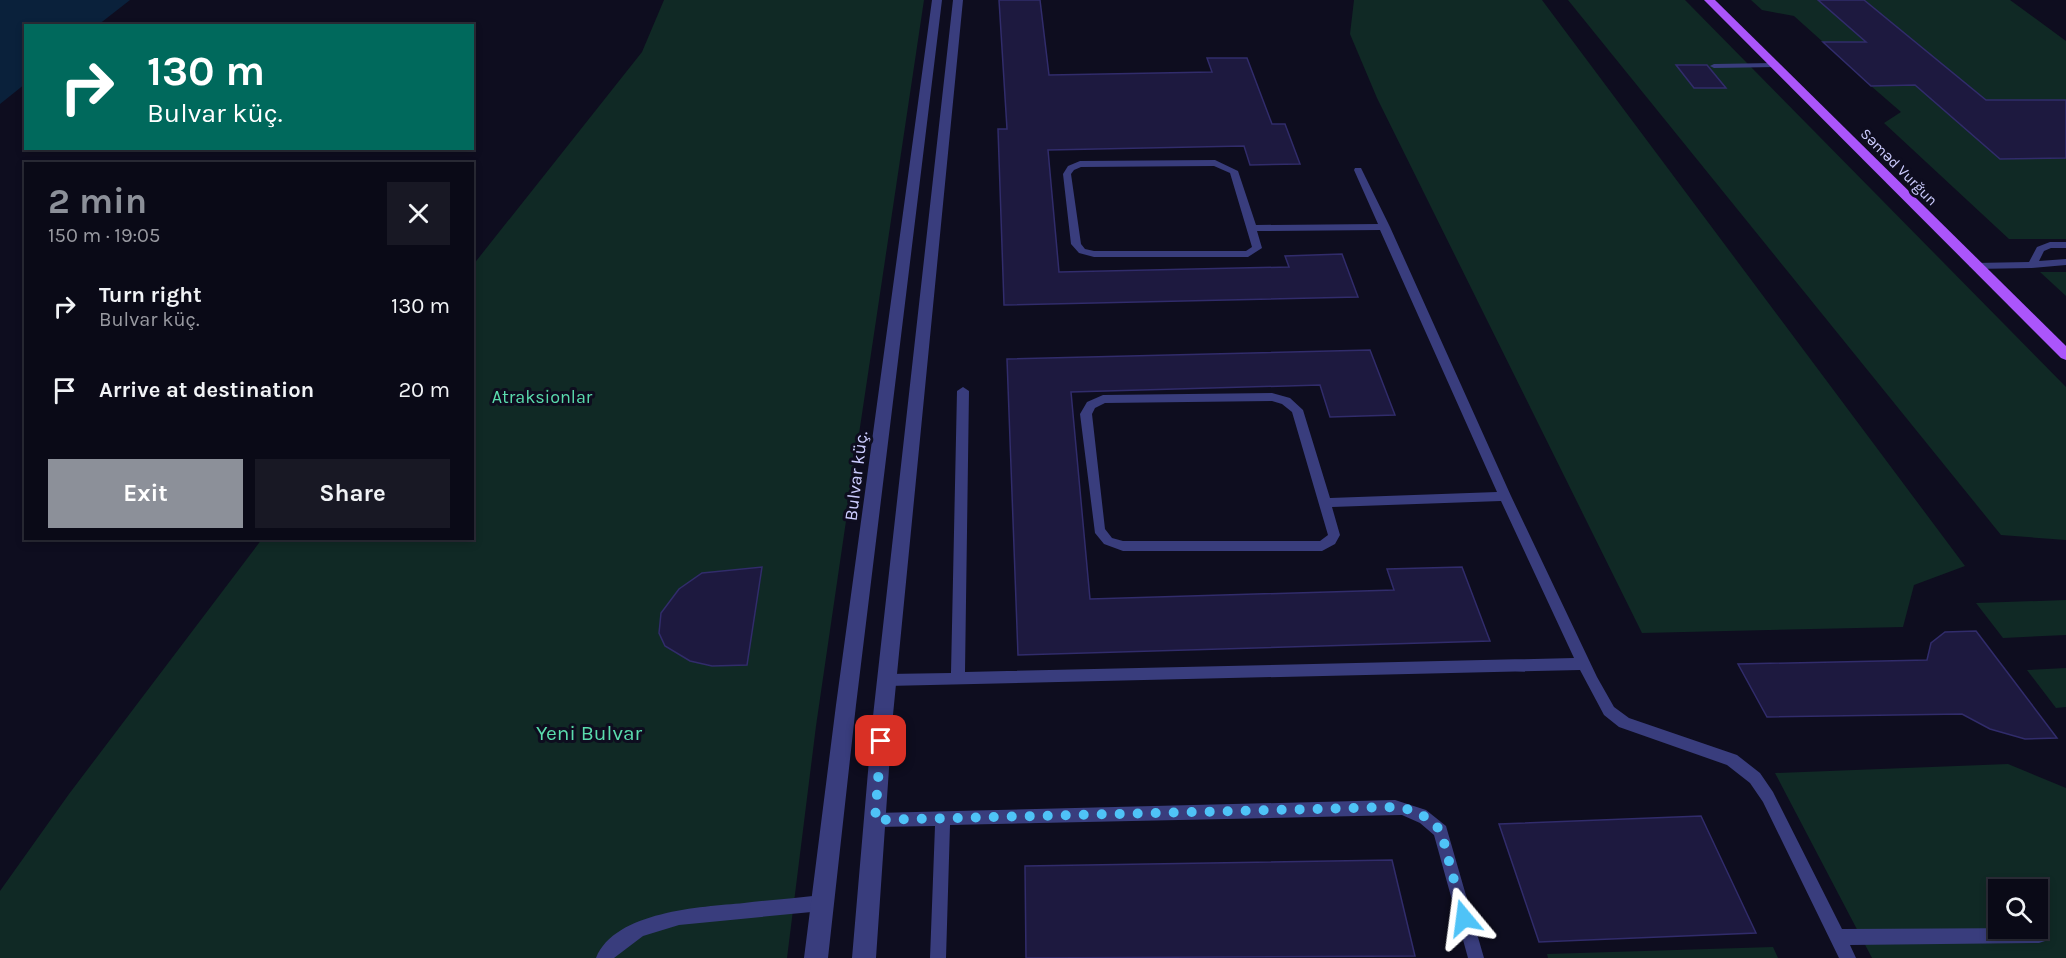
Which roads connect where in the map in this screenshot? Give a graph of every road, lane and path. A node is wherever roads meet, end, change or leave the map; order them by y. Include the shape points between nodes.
1 (1709, 0) edge
2 (936, 5) edge
3 (958, 5) edge
4 (1774, 65) junction
5 (1714, 66) dead end
6 (1358, 170) dead end
7 (1385, 227) junction
8 (1252, 228) junction
9 (2066, 245) edge
10 (2066, 262) edge
11 (2032, 265) junction
12 (1974, 266) junction
13 (2066, 356) edge
14 (963, 391) dead end
15 (1505, 496) junction
16 (1325, 503) junction
17 (1584, 664) junction
18 (958, 678) junction
19 (887, 680) junction
20 (943, 818) junction
21 (875, 820) junction
22 (822, 903) junction
23 (1988, 936) edge
24 (1837, 937) junction
25 (604, 958) edge
26 (816, 958) edge
27 (864, 958) edge
28 (938, 958) edge
29 (1476, 958) edge
30 (1848, 958) edge

1 - 4 main road, Səməd Vurğun
2 - 3 street
2 - 22 street, Bulvar küç.
3 - 19 street
4 - 5 lane
4 - 12 main road, Səməd Vurğun
6 - 7 lane
7 - 8 lane
7 - 15 lane
8 - 8 lane via 1257,248 1248,254 1082,251 1076,244 1067,174 1080,164 1215,163 1234,171
9 - 11 lane via 2040,249
10 - 11 lane
11 - 12 lane
12 - 13 main road, Səməd Vurğun
14 - 18 lane
15 - 16 lane
15 - 17 lane
16 - 16 lane via 1334,535 1322,546 1123,546 1108,541 1099,530 1086,414 1091,405 1103,399 1272,397 1286,401 1297,410
17 - 18 lane
17 - 24 lane via 1609,711 1624,723 1732,760 1755,778
18 - 19 lane
19 - 21 street
20 - 21 lane
20 - 28 lane
20 - 29 lane via 1395,807 1412,810 1441,831
21 - 27 street
22 - 25 lane via 679,917 639,929
22 - 26 street, Bulvar küç.
23 - 24 lane
24 - 30 lane

